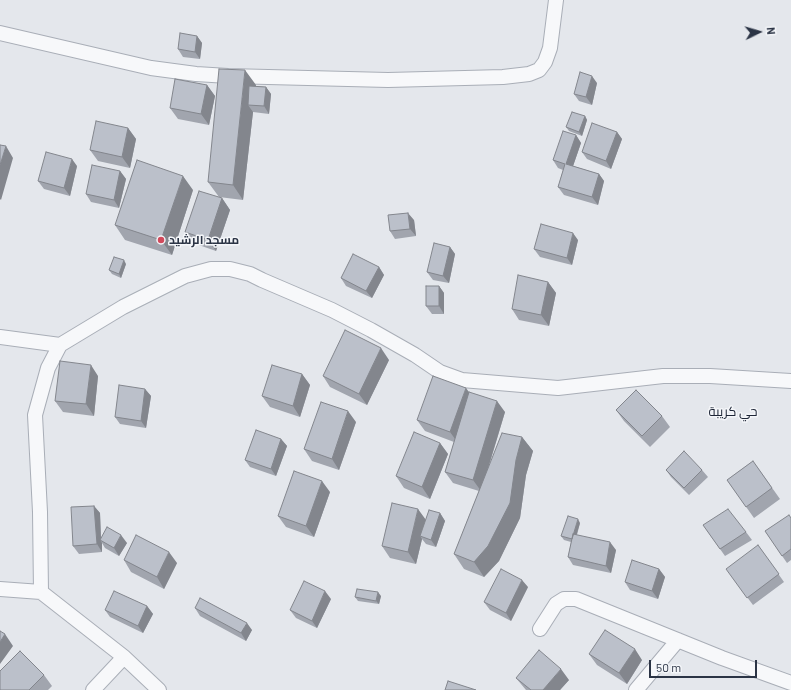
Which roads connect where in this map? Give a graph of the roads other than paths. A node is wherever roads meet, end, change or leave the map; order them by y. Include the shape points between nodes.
1 (556, 0) edge
2 (0, 33) edge
3 (0, 337) edge
4 (60, 345) junction
5 (791, 381) edge
6 (0, 589) edge
7 (41, 592) junction
8 (540, 629) dead end
9 (678, 640) junction
10 (124, 657) junction
11 (791, 683) edge
12 (93, 690) edge
13 (159, 690) edge
14 (636, 690) edge

1 - 2 street via 550,48 545,62 538,70 529,74 503,77 388,80 196,74 151,68
3 - 4 street
4 - 5 street via 123,307 185,276 211,269 230,269 250,274 332,310 415,355 440,372 462,380 558,388 663,376
4 - 7 street via 48,368 35,415
6 - 7 street
7 - 10 street
8 - 9 street via 556,604 564,599 576,599
9 - 11 street
9 - 14 street
10 - 12 street
10 - 13 street

